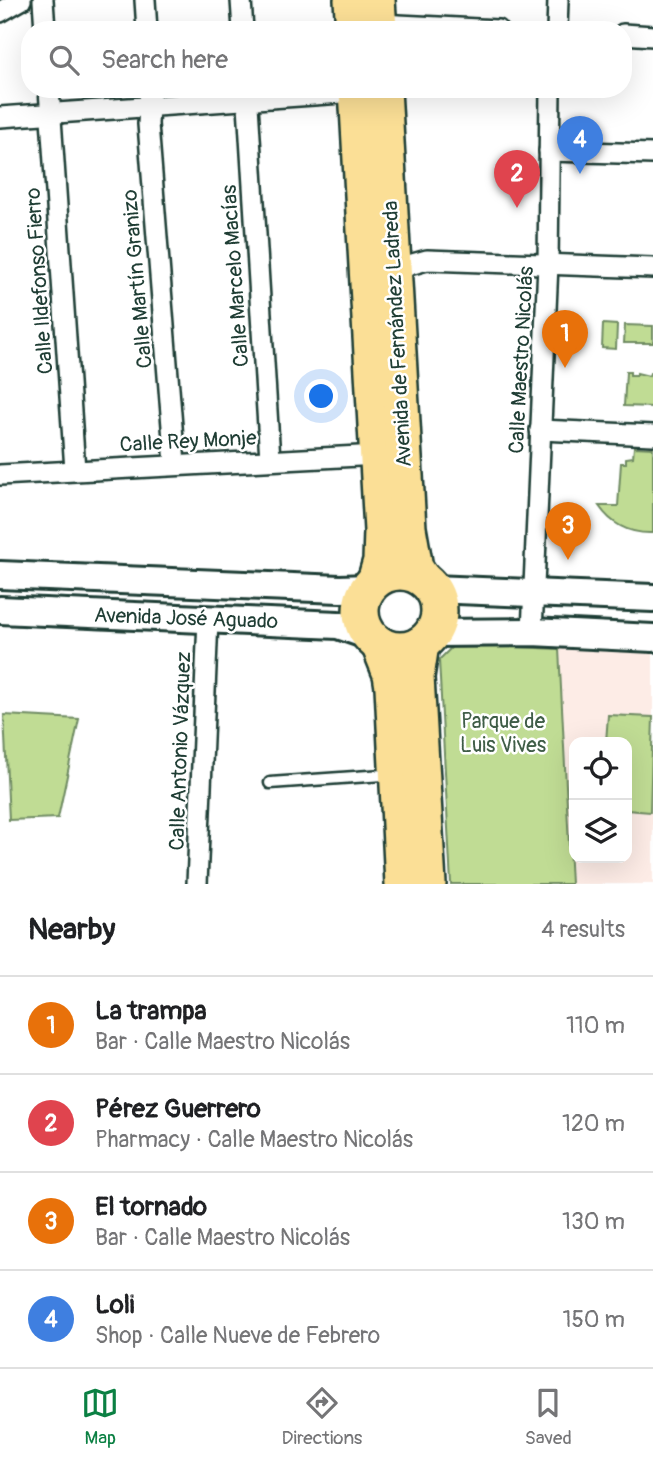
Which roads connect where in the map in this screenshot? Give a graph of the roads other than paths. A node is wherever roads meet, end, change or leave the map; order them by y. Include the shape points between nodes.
1 (21, 0) edge
2 (43, 0) edge
3 (145, 0) edge
4 (241, 0) edge
5 (352, 0) edge
6 (558, 0) edge
7 (0, 12) edge
8 (44, 21) edge
9 (146, 21) edge
10 (242, 21) edge
11 (372, 21) edge
12 (558, 21) edge
13 (632, 35) edge
14 (653, 36) edge
15 (50, 98) edge
16 (150, 98) edge
17 (247, 98) edge
18 (366, 98) edge
19 (367, 98) edge
20 (550, 98) edge
21 (51, 114) junction
22 (0, 117) edge
23 (549, 151) junction
24 (653, 154) edge
25 (548, 264) junction
26 (653, 268) edge
27 (393, 276) junction
28 (540, 430) junction
29 (653, 435) edge
30 (378, 455) junction
31 (270, 459) junction
32 (175, 464) junction
33 (75, 470) junction
34 (0, 475) edge
35 (0, 575) edge
36 (372, 583) junction
37 (427, 583) junction
38 (533, 593) junction
39 (653, 598) edge
40 (0, 610) edge
41 (208, 620) junction
42 (531, 632) junction
43 (428, 638) junction
44 (653, 638) edge
45 (375, 640) junction
46 (397, 772) junction
47 (270, 783) dead end
48 (197, 884) edge
49 (403, 884) edge
50 (428, 884) edge

1 - 7 street
2 - 8 street
3 - 9 street
4 - 10 street
5 - 11 highway
6 - 12 street
13 - 14 street
15 - 21 street, Calle Ildefonso Fierro
16 - 21 street
16 - 32 street, Calle Martín Granizo via 148,124
17 - 31 street, Calle Marcelo Macías
18 - 30 highway, Avenida de Fernández Ladreda
19 - 27 highway, Avenida de Fernández Ladreda
20 - 23 street, Calle Maestro Nicolás
21 - 22 street
21 - 33 street, Calle Ildefonso Fierro
23 - 24 street
23 - 25 street, Calle Maestro Nicolás
25 - 26 street
25 - 27 street via 427,260
25 - 28 street, Calle Maestro Nicolás
27 - 37 highway, Avenida de Fernández Ladreda via 408,528 415,568
28 - 29 street
28 - 38 street, Calle Maestro Nicolás
30 - 31 street, Calle Rey Monje
30 - 36 highway, Avenida de Fernández Ladreda via 383,547
31 - 32 street, Calle Rey Monje
32 - 33 street, Calle Rey Monje
33 - 34 street, Calle Rey Monje
35 - 36 main road, Avenida José Aguado via 340,589
36 - 37 highway via 398,571
36 - 45 highway via 362,618
37 - 38 main road
37 - 43 highway via 439,609
38 - 39 main road
38 - 42 street, Calle Maestro Nicolás
40 - 41 main road, Avenida José Aguado
41 - 45 main road, Avenida José Aguado via 342,625
41 - 48 street, Calle Antonio Vázquez
42 - 43 main road
42 - 44 main road
43 - 45 highway via 412,649 390,649
43 - 50 highway via 416,677
45 - 46 highway via 391,674
46 - 47 lane
46 - 49 highway

